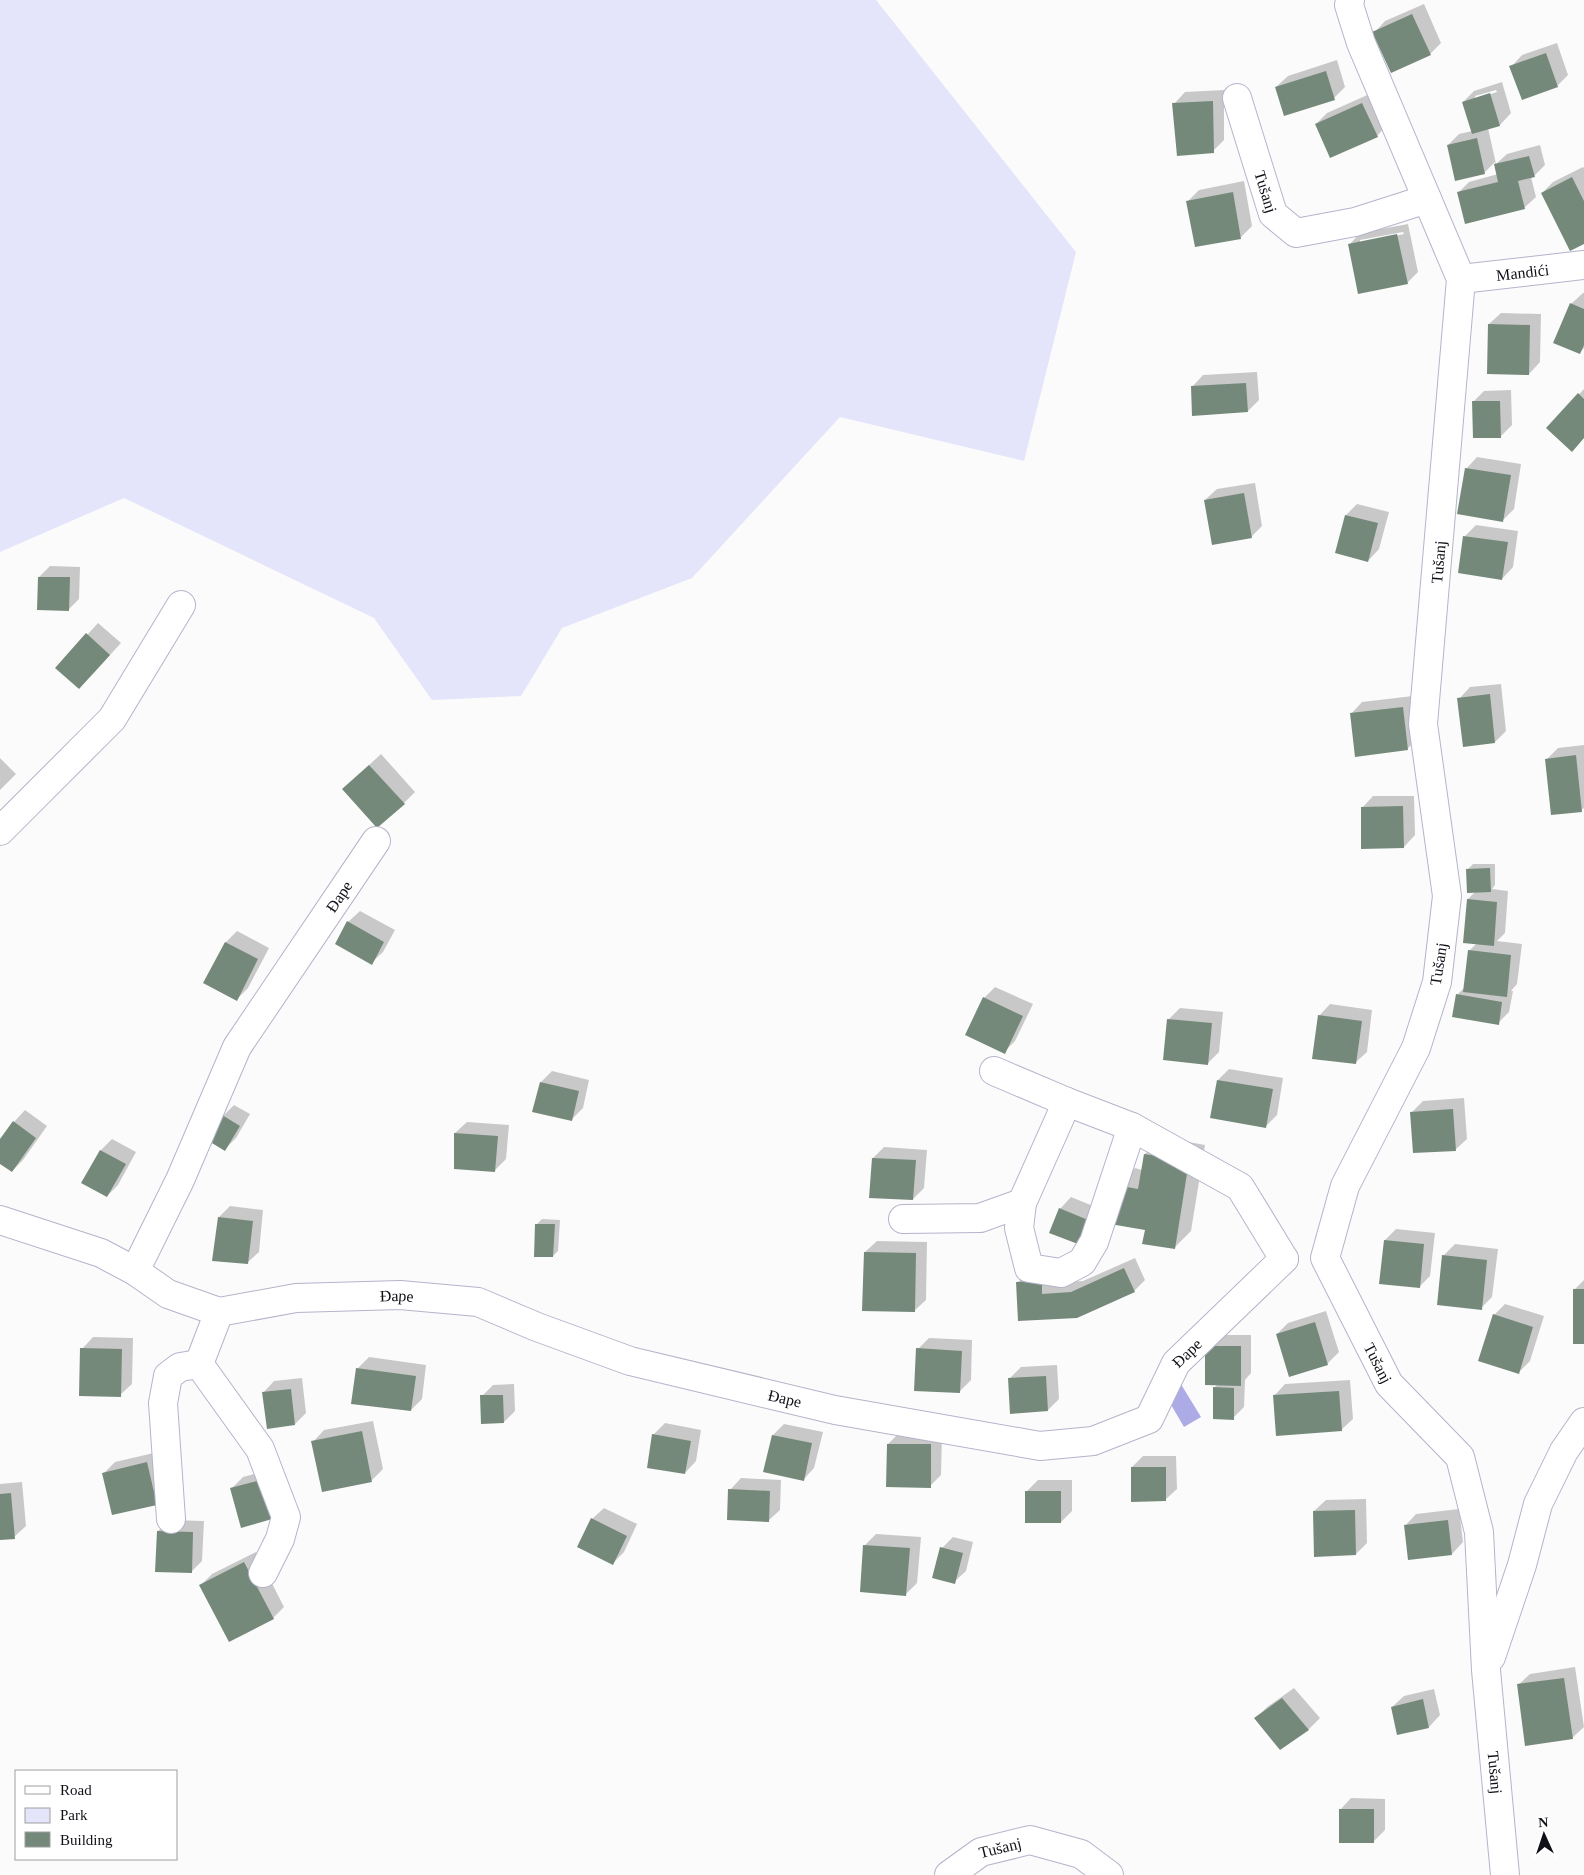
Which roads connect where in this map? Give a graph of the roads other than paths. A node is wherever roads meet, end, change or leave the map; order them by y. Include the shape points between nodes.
1 (1350, 0) edge
2 (1237, 98) dead end
3 (1427, 199) junction
4 (1584, 265) edge
5 (1461, 279) junction
6 (181, 605) dead end
7 (0, 831) edge
8 (376, 841) dead end
9 (994, 1071) dead end
10 (1067, 1102) junction
11 (1132, 1127) junction
12 (1022, 1203) junction
13 (903, 1218) dead end
14 (0, 1220) edge
15 (1325, 1258) junction
16 (1284, 1260) junction
17 (135, 1271) junction
18 (219, 1312) junction
19 (199, 1364) junction
20 (1584, 1422) edge
21 (171, 1519) dead end
22 (263, 1573) dead end
23 (1486, 1670) junction
24 (949, 1875) edge
25 (1109, 1875) edge
26 (1504, 1875) edge

1 - 3 street, Tušanj via 1361,43
2 - 3 street, Tušanj via 1273,214 1296,233 1355,222
3 - 5 street, Tušanj
4 - 5 street, Mandići
5 - 15 street, Tušanj via 1424,724 1447,896 1437,982 1416,1048 1345,1186
6 - 7 street via 112,719
8 - 17 street, Đape via 237,1047 180,1180
9 - 10 street
10 - 11 street
10 - 12 street
11 - 12 street via 1094,1242 1082,1262 1061,1273 1029,1268 1019,1228
11 - 16 street via 1240,1187
12 - 13 street via 980,1218
14 - 17 street, Đape via 102,1253
15 - 16 street
15 - 23 street, Tušanj via 1389,1384 1460,1456 1479,1532
16 - 18 street, Đape via 1176,1363 1149,1419 1093,1441 1040,1446 835,1410 630,1361 478,1302 400,1295 305,1298
17 - 18 street, Đape via 168,1294
18 - 19 street
19 - 21 street via 180,1367 168,1376 163,1403
19 - 22 street via 260,1449 286,1517 280,1539
20 - 23 street, Tušanj via 1564,1451 1538,1504 1522,1565
23 - 26 street, Tušanj
24 - 25 street, Tušanj via 981,1852 1030,1840 1081,1854

